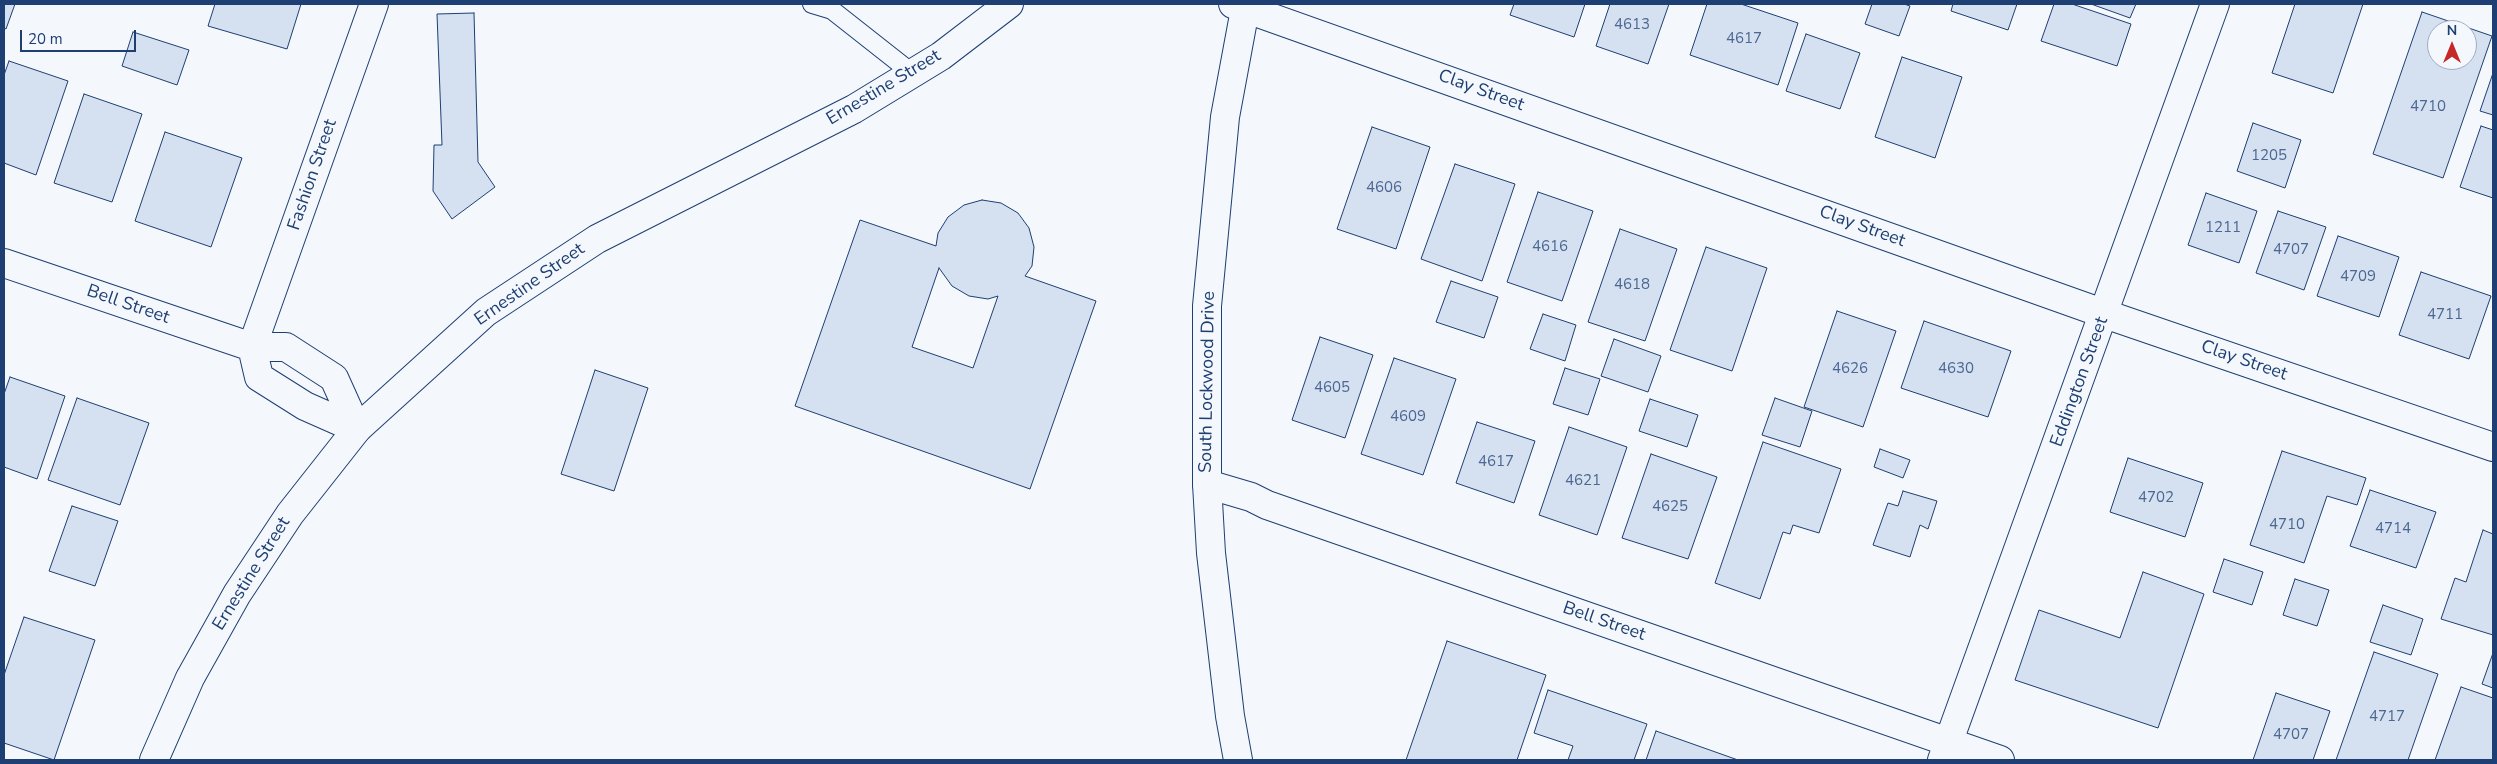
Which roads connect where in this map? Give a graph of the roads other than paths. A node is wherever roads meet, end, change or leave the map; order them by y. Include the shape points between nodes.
1 (374, 4) edge
2 (812, 4) edge
3 (1009, 4) edge
4 (2215, 4) edge
5 (1241, 5) edge
6 (912, 73) junction
7 (4, 264) edge
8 (2105, 314) junction
9 (252, 347) junction
10 (357, 429) junction
11 (2493, 447) edge
12 (1207, 484) junction
13 (1946, 751) edge
14 (154, 760) edge
15 (1238, 760) edge
16 (2000, 760) edge

1 - 9 street, Fashion Street
2 - 6 lane via 832,10
3 - 6 street, Ernestine Street via 941,56
4 - 8 street, Eddington Street
5 - 8 street, Clay Street
5 - 12 street, South Lockwood Drive via 1225,117 1207,306
6 - 10 street, Ernestine Street via 854,109 597,239 486,312
7 - 9 street, Bell Street
8 - 11 street, Clay Street
8 - 13 street, Eddington Street
9 - 10 street via 259,377 305,406
9 - 10 street, Bell Street via 286,347 334,378
10 - 14 street, Ernestine Street via 290,514 237,594 190,678
12 - 13 street, Bell Street via 1251,497
12 - 15 street, South Lockwood Drive via 1213,571
13 - 16 street, Bell Street

